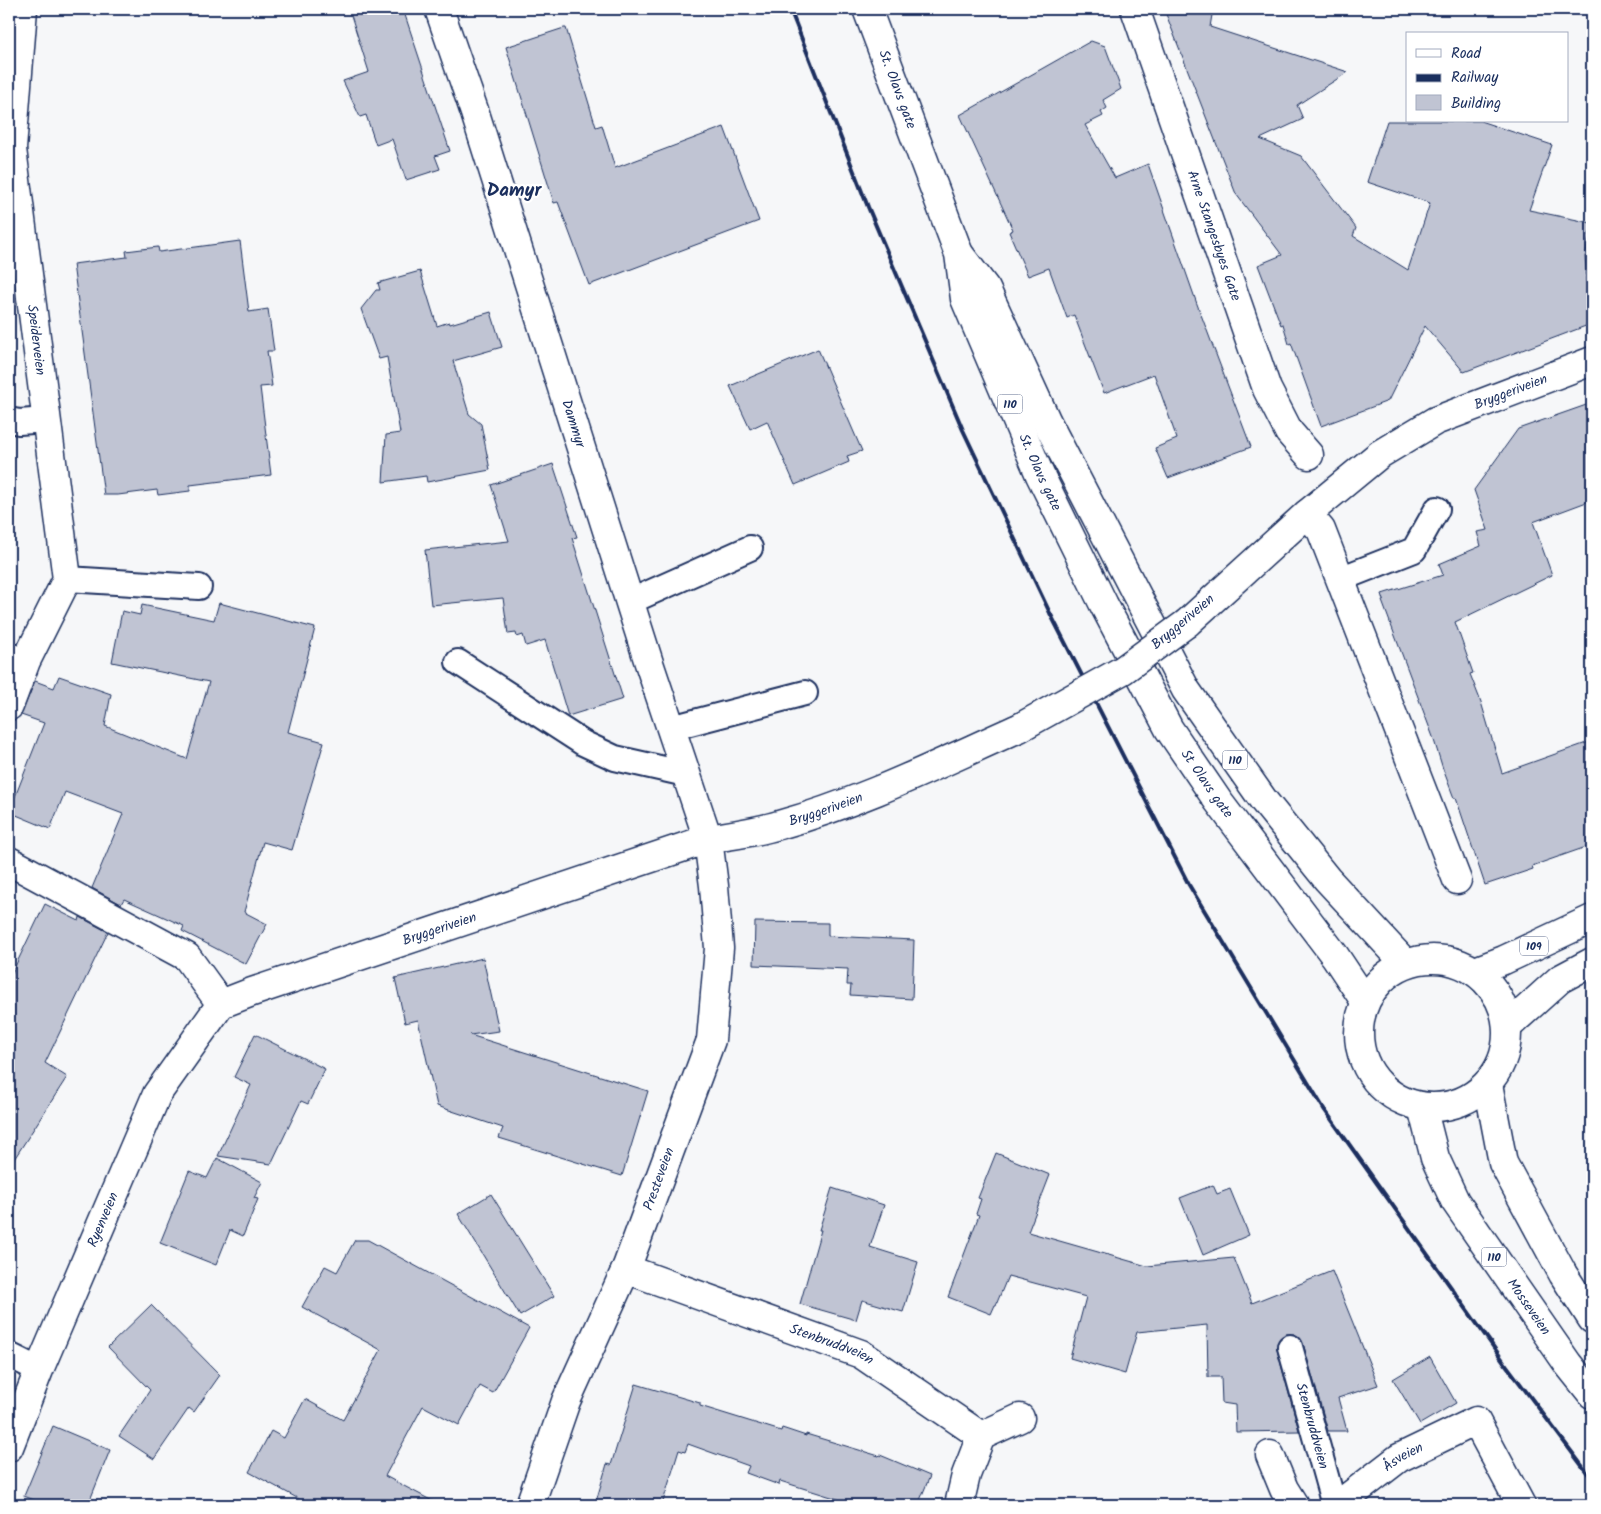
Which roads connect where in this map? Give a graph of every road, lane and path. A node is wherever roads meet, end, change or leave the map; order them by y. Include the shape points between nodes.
1 (23, 9) edge
2 (439, 9) edge
3 (867, 9) edge
4 (1135, 9) edge
5 (960, 254) junction
6 (1592, 361) edge
7 (9, 420) edge
8 (47, 420) junction
9 (1309, 455) dead end
10 (1437, 509) dead end
11 (1307, 514) junction
12 (750, 548) dead end
13 (1076, 548) joint
14 (1340, 578) junction
15 (67, 579) junction
16 (199, 587) dead end
17 (629, 602) junction
18 (17, 658) edge
19 (458, 662) dead end
20 (805, 693) dead end
21 (9, 706) edge
22 (671, 728) junction
23 (686, 774) junction
24 (708, 839) junction
25 (9, 861) edge
26 (1458, 880) dead end
27 (1592, 919) edge
28 (1592, 962) edge
29 (1405, 963) junction
30 (1474, 971) junction
31 (1365, 1001) junction
32 (221, 1004) junction
33 (1508, 1026) junction
34 (1488, 1084) junction
35 (1422, 1107) junction
36 (626, 1269) junction
37 (1592, 1319) edge
38 (1290, 1347) dead end
39 (9, 1355) edge
40 (39, 1370) junction
41 (1592, 1394) edge
42 (1020, 1418) dead end
43 (981, 1436) junction
44 (9, 1447) edge
45 (1270, 1455) dead end
46 (530, 1505) edge
47 (959, 1505) edge
48 (1294, 1505) edge
49 (1334, 1505) edge
50 (1338, 1505) edge
51 (1521, 1505) edge

1 - 8 main road, Speiderveien via 12,149
2 - 17 main road, Dammyr via 478,122
3 - 5 main road, St. Olavs gate / 110
4 - 9 main road, Arne Stangesbyes Gate via 1267,389 1289,432
5 - 13 main road, St. Olavs gate / 110 via 965,299 1040,474
5 - 29 main road, St. Olavs gate / 110 via 986,288 1047,422 1186,690 1264,801 1327,879
6 - 11 main road, Bryggeriveien via 1435,421 1380,454
7 - 8 lane
8 - 15 main road, Speiderveien
10 - 14 lane via 1414,550
11 - 14 main road via 1321,530
11 - 24 main road, Bryggeriveien, bridge via 1187,623 1123,670 1019,728 845,803 779,825
12 - 17 lane
13 - 31 main road, St Olavs gate / 110 via 1169,729 1218,800 1336,956
14 - 26 main road
15 - 16 lane
15 - 18 main road
17 - 22 main road, Dammyr
18 - 21 main road
19 - 23 lane via 583,742 615,758
20 - 22 lane
22 - 23 main road, Dammyr
23 - 24 main road, Dammyr
24 - 32 main road, Bryggeriveien
24 - 36 main road, Presteveien via 719,948 711,1040
25 - 32 main road via 187,957
27 - 30 main road, 109
28 - 33 main road via 1560,979
29 - 30 main road via 1439,957
29 - 31 main road via 1379,980
30 - 33 main road via 1497,992
31 - 35 main road via 1358,1036 1365,1066 1392,1096
32 - 40 main road, Ryenveien via 156,1094
33 - 34 main road via 1504,1059
34 - 35 main road via 1458,1104
34 - 37 main road via 1503,1163 1563,1274
35 - 41 main road, Mosseveien / 110 via 1435,1158 1455,1201
36 - 43 main road, Stenbruddveien via 861,1354
36 - 46 main road, Presteveien via 566,1401
38 - 49 lane, Stenbruddveien
39 - 40 lane
40 - 44 main road, Ryenveien
42 - 43 main road
43 - 47 main road
45 - 48 main road via 1284,1490
50 - 51 main road, Åsveien via 1400,1458 1476,1421

